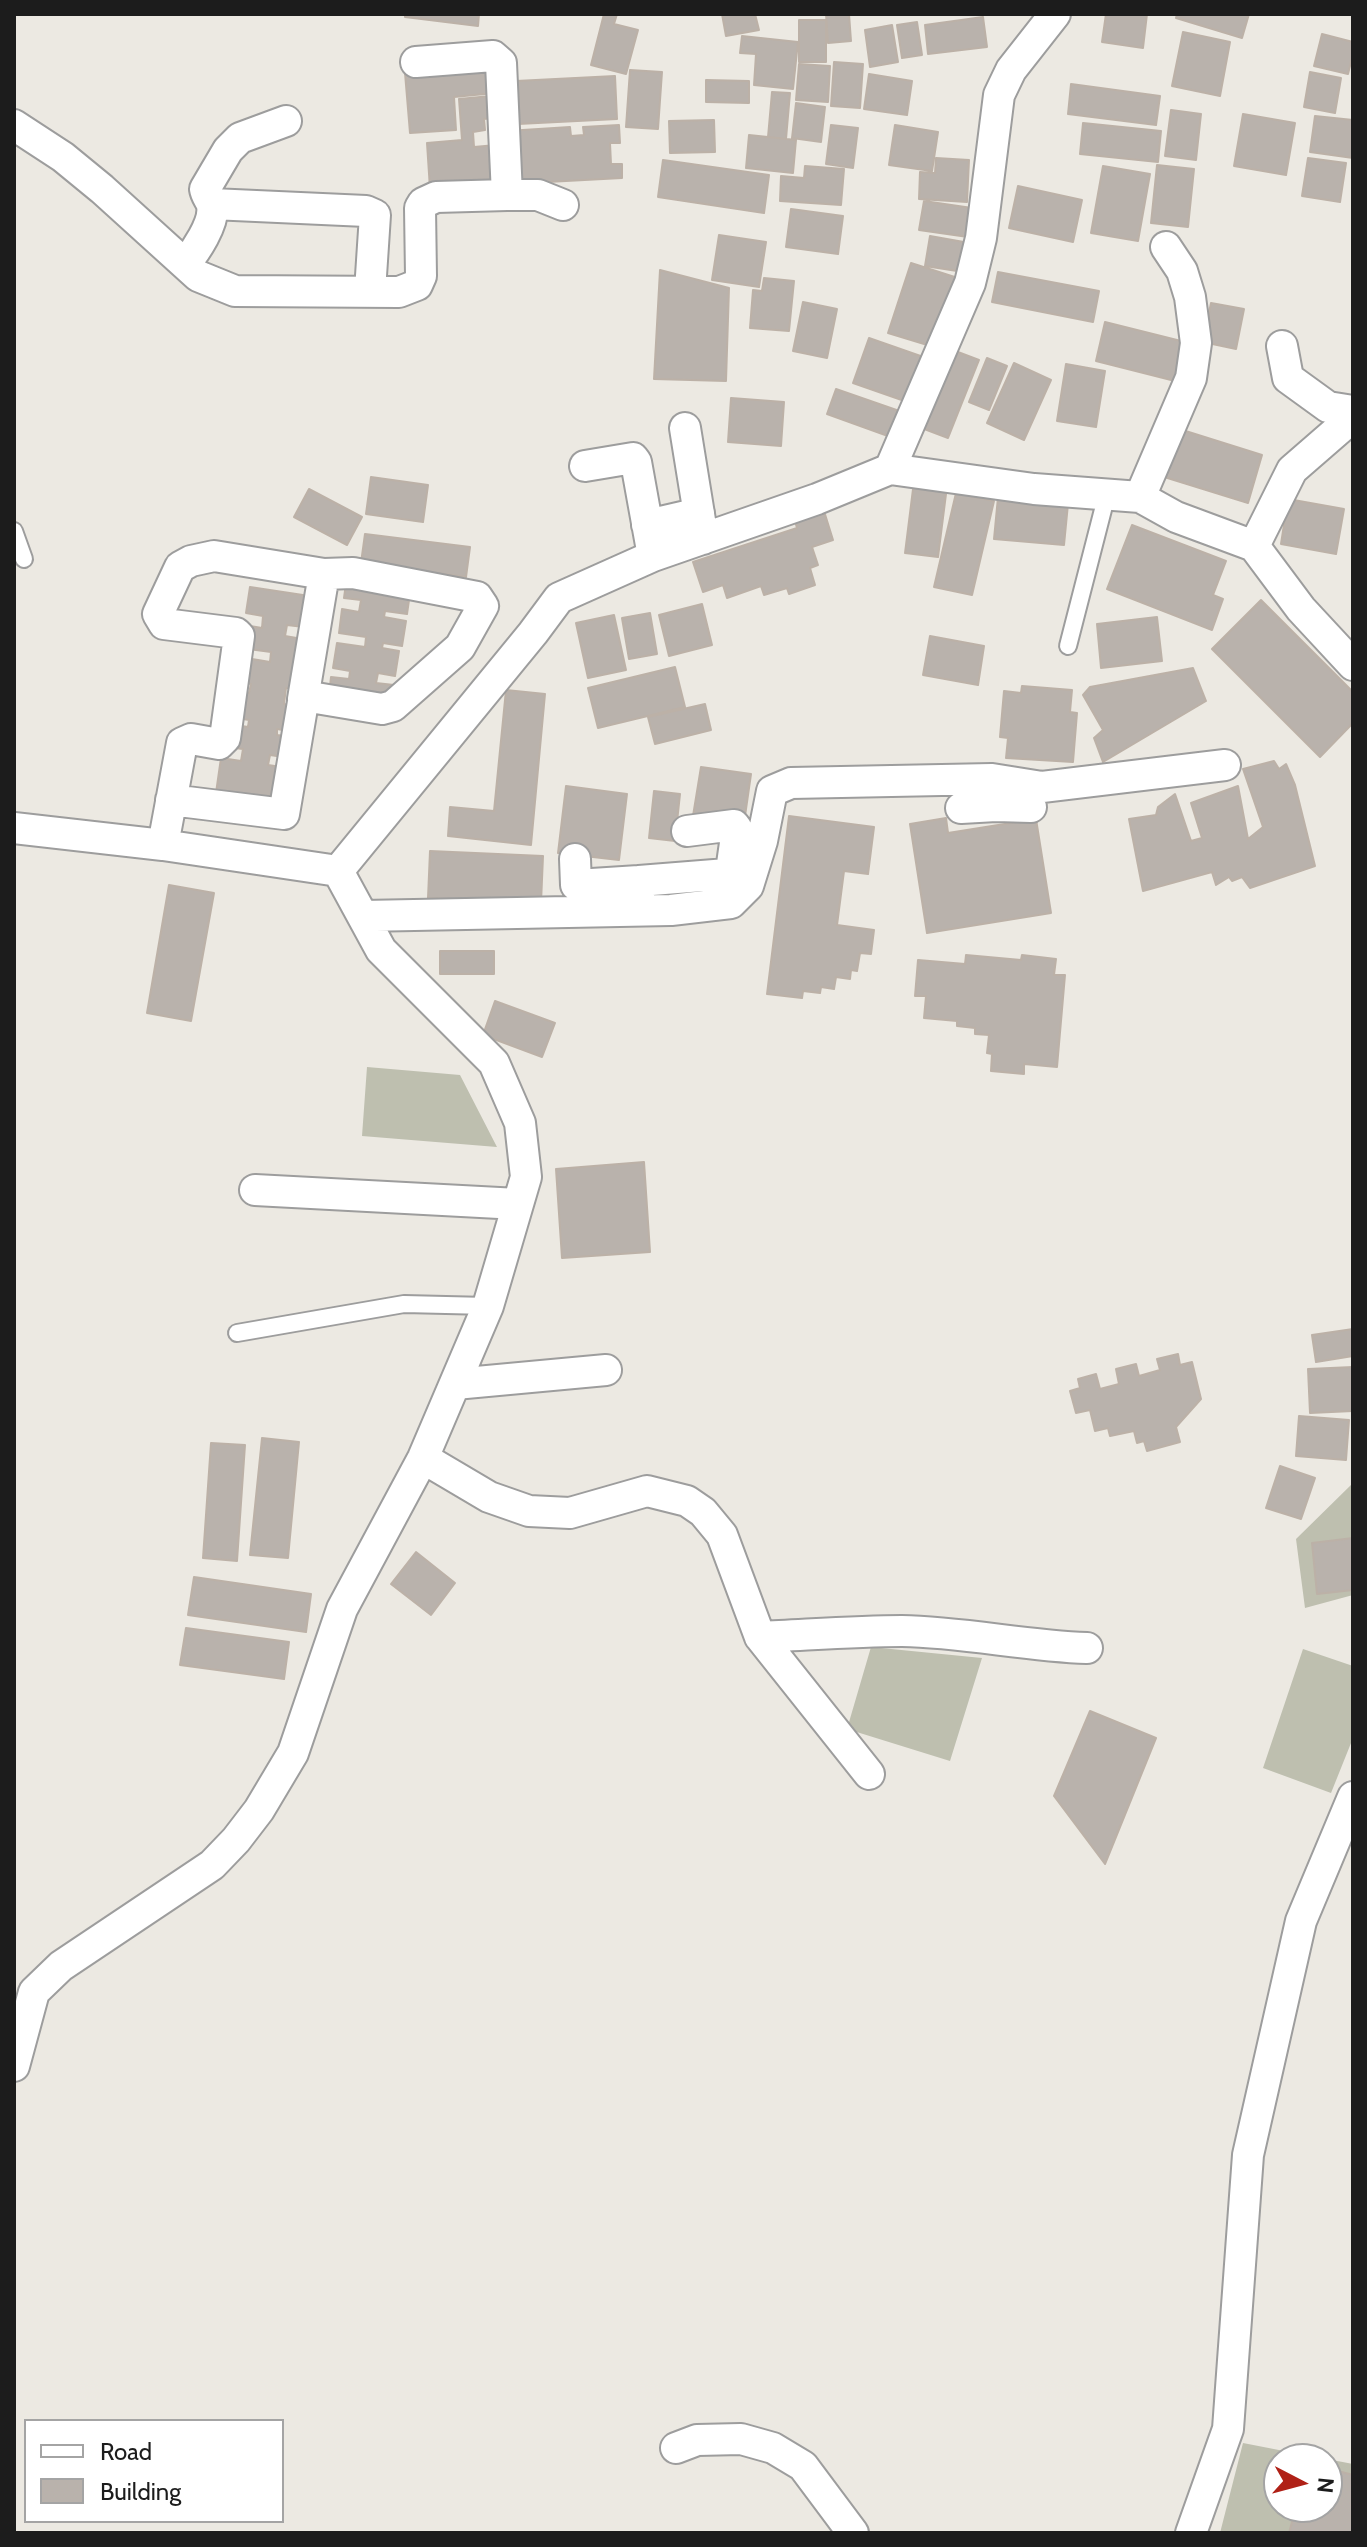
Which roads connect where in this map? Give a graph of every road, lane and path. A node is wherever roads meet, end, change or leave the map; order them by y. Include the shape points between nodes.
1 (1055, 14) edge
2 (416, 62) dead end
3 (286, 121) dead end
4 (14, 125) edge
5 (507, 195) junction
6 (212, 204) junction
7 (563, 205) dead end
8 (1166, 247) dead end
9 (185, 264) junction
10 (370, 291) junction
11 (1282, 346) dead end
12 (1353, 414) edge
13 (685, 428) dead end
14 (585, 466) dead end
15 (890, 469) junction
16 (1107, 494) junction
17 (1140, 497) junction
18 (647, 525) junction
19 (701, 526) junction
20 (14, 531) edge
21 (1254, 546) junction
22 (653, 556) junction
23 (24, 559) dead end
24 (324, 574) junction
25 (1068, 646) dead end
26 (1353, 665) edge
27 (303, 699) junction
28 (1225, 765) dead end
29 (994, 792) junction
30 (171, 800) junction
31 (1031, 807) dead end
32 (961, 808) dead end
33 (284, 814) junction
34 (14, 828) edge
35 (163, 845) junction
36 (678, 854) junction
37 (575, 859) dead end
38 (275, 861) junction
39 (338, 871) junction
40 (704, 876) junction
41 (639, 881) junction
42 (705, 906) junction
43 (671, 910) junction
44 (639, 911) junction
45 (363, 916) junction
46 (255, 1190) dead end
47 (518, 1204) junction
48 (488, 1306) junction
49 (237, 1333) dead end
50 (606, 1370) dead end
51 (455, 1384) junction
52 (423, 1458) junction
53 (760, 1637) junction
54 (1087, 1648) dead end
55 (869, 1774) dead end
56 (1353, 1797) edge
57 (24, 1990) edge
58 (14, 2066) edge
59 (676, 2448) dead end
60 (853, 2533) edge
61 (1191, 2533) edge

1 - 15 street via 1011,70 999,95 981,238 970,283
2 - 5 street via 493,56 501,63
3 - 6 street via 240,138 228,150 205,189
4 - 9 street via 63,157
5 - 7 street via 538,195
5 - 10 street via 436,197 423,203 417,285 399,292
6 - 9 street via 207,230
6 - 10 street via 375,215
8 - 17 street via 1182,271 1196,343 1191,378
9 - 10 street via 198,276 235,291
11 - 12 street via 1288,378 1328,407
12 - 21 street via 1292,470
13 - 19 street
14 - 18 street via 633,458
15 - 16 street
15 - 19 street via 817,499
16 - 17 street
16 - 25 lane
17 - 21 street via 1176,517
18 - 19 street
18 - 22 street
19 - 22 street
20 - 23 lane
21 - 26 street via 1301,609
22 - 39 street via 559,598 415,793
24 - 27 street
24 - 27 street via 353,573 477,597 483,606 460,647 393,706
24 - 30 street via 214,556 180,567 158,614 164,624 239,636 225,738 219,744 191,739 182,743
27 - 33 street
28 - 29 street
29 - 31 street
29 - 32 street
29 - 42 street via 791,783 772,791 748,886 731,903
30 - 33 street
30 - 35 street
33 - 38 street
34 - 35 street
35 - 38 street
36 - 40 street
36 - 40 street via 734,825 731,871
36 - 41 street
36 - 43 street
37 - 41 street via 576,885
38 - 39 street
39 - 45 street
40 - 42 street
41 - 44 street
42 - 43 street
43 - 44 street
44 - 45 street
45 - 47 street via 381,950 494,1063 520,1123 526,1177
46 - 47 street
47 - 48 street
48 - 49 lane via 404,1304
48 - 51 street
50 - 51 street
51 - 52 street
52 - 53 street via 489,1497 529,1511 570,1513 647,1491 687,1501 722,1535
52 - 57 street via 342,1609 293,1753 259,1810 212,1865
53 - 54 street via 903,1631
53 - 55 street
56 - 61 street via 1301,1921 1248,2155 1228,2429
57 - 58 street
59 - 60 street via 697,2440 741,2439 773,2448 803,2466

